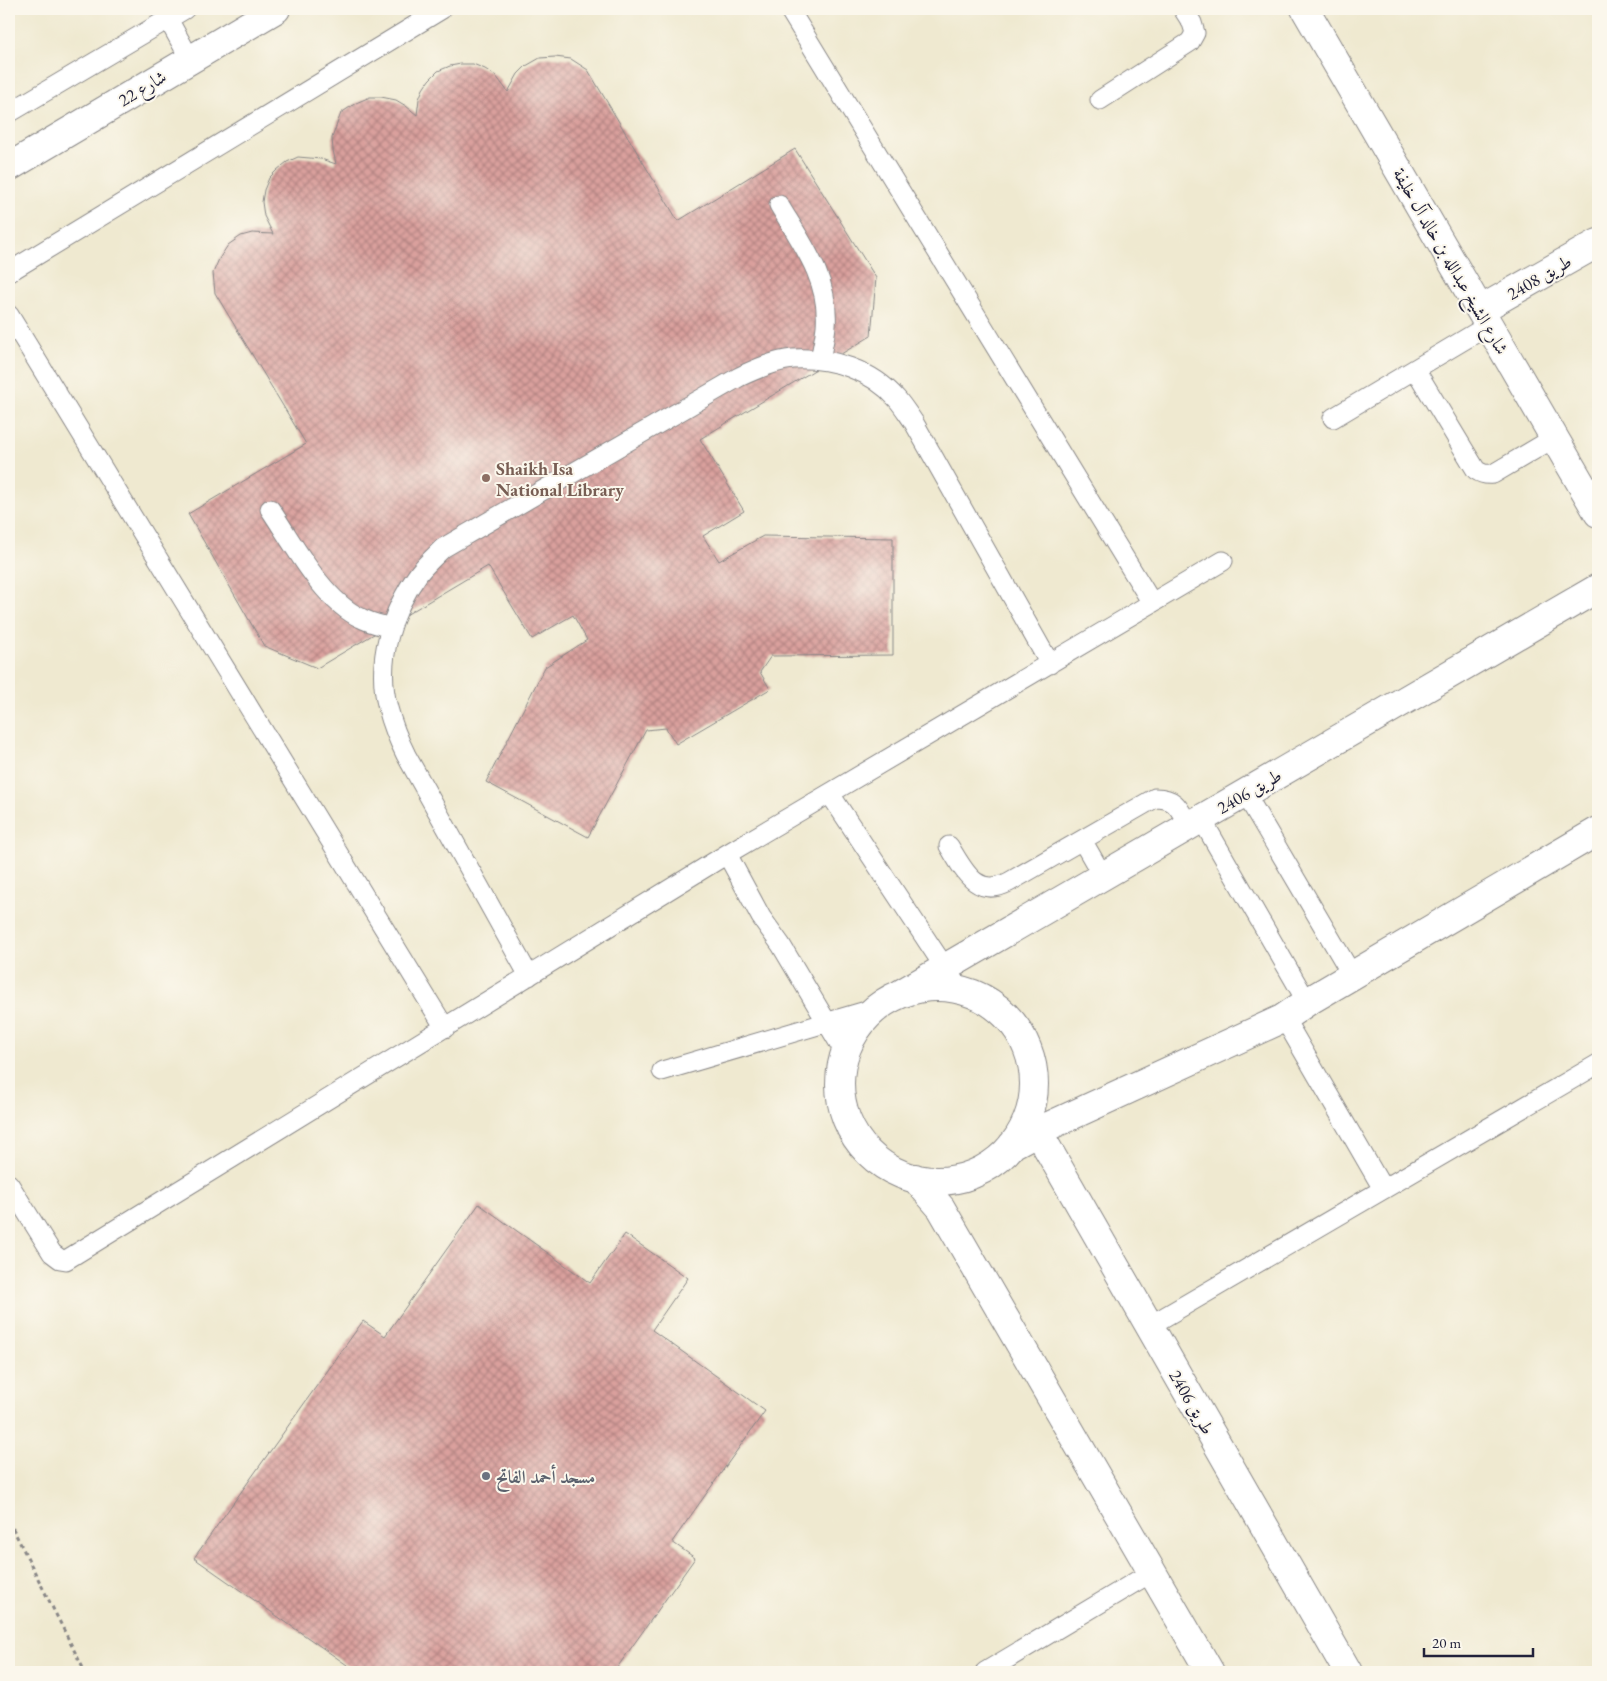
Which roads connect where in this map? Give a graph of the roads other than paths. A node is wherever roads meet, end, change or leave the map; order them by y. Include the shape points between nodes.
1 (186, 9) edge
2 (276, 9) edge
3 (442, 9) edge
4 (789, 9) edge
5 (1184, 9) edge
6 (1305, 9) edge
7 (168, 19) junction
8 (190, 59) junction
9 (1100, 100) dead end
10 (9, 113) edge
11 (9, 167) edge
12 (779, 205) dead end
13 (1598, 243) edge
14 (9, 272) edge
15 (9, 315) edge
16 (1484, 318) junction
17 (820, 360) junction
18 (1415, 369) junction
19 (1333, 418) dead end
20 (1554, 438) junction
21 (270, 509) dead end
22 (1598, 513) edge
23 (1223, 561) dead end
24 (1598, 588) edge
25 (1152, 603) junction
26 (391, 628) junction
27 (1050, 664) junction
28 (1245, 793) junction
29 (830, 794) junction
30 (1195, 822) junction
31 (1598, 831) edge
32 (1082, 840) junction
33 (949, 846) dead end
34 (727, 854) junction
35 (1102, 875) junction
36 (1352, 975) junction
37 (529, 976) junction
38 (952, 978) junction
39 (1307, 1002) junction
40 (876, 1008) junction
41 (1282, 1019) junction
42 (826, 1023) junction
43 (445, 1028) junction
44 (845, 1053) junction
45 (1598, 1064) edge
46 (662, 1070) dead end
47 (1033, 1123) junction
48 (915, 1178) junction
49 (9, 1184) edge
50 (1383, 1189) junction
51 (1149, 1326) junction
52 (1152, 1572) junction
53 (984, 1672) edge
54 (1210, 1672) edge
55 (1348, 1672) edge

1 - 7 lane
2 - 8 street, شارع 22
3 - 14 lane
4 - 25 lane
5 - 9 lane via 1195,33 1190,42
6 - 16 street, شارع الشيخ عبدالله بن خالد آل خليفة
7 - 8 lane
7 - 10 lane
8 - 11 street, شارع 22
12 - 17 lane via 810,257 823,290 826,325
13 - 16 street, طريق 2408
15 - 43 lane
16 - 18 lane
16 - 20 street, شارع الشيخ عبدالله بن خالد آل خليفة
17 - 26 lane via 792,359 765,365 739,377 443,548 420,571 402,598
17 - 27 lane via 848,366 874,379 897,398
18 - 19 lane
18 - 20 lane via 1480,473 1493,474
20 - 22 street, شارع الشيخ عبدالله بن خالد آل خليفة
21 - 26 lane via 334,599 361,618
23 - 25 lane
24 - 28 street, طريق 2406
25 - 27 lane
26 - 37 lane via 384,680 387,706 395,731
27 - 29 lane
28 - 30 street, طريق 2406
28 - 36 lane
29 - 34 lane
29 - 38 lane
30 - 32 lane via 1175,803 1155,798
30 - 35 street, طريق 2406
30 - 39 lane
31 - 36 street
32 - 33 lane via 993,888 974,882
32 - 35 lane
34 - 37 lane
34 - 42 lane via 761,917 782,946
35 - 38 street, طريق 2406
36 - 39 street
37 - 43 lane
38 - 40 street via 900,994
38 - 47 street via 1006,1015 1022,1036 1032,1062
39 - 41 street
40 - 42 lane
40 - 44 street via 857,1028
41 - 47 street
41 - 50 lane
42 - 44 lane
42 - 46 lane
43 - 49 lane via 66,1260 52,1253
44 - 48 street via 839,1085 845,1117 861,1145 885,1166
45 - 50 lane
47 - 48 street via 992,1163 968,1176 942,1181
47 - 51 street, طريق 2406
48 - 52 street via 941,1208
50 - 51 lane
51 - 55 street, طريق 2406
52 - 53 lane
52 - 54 street

